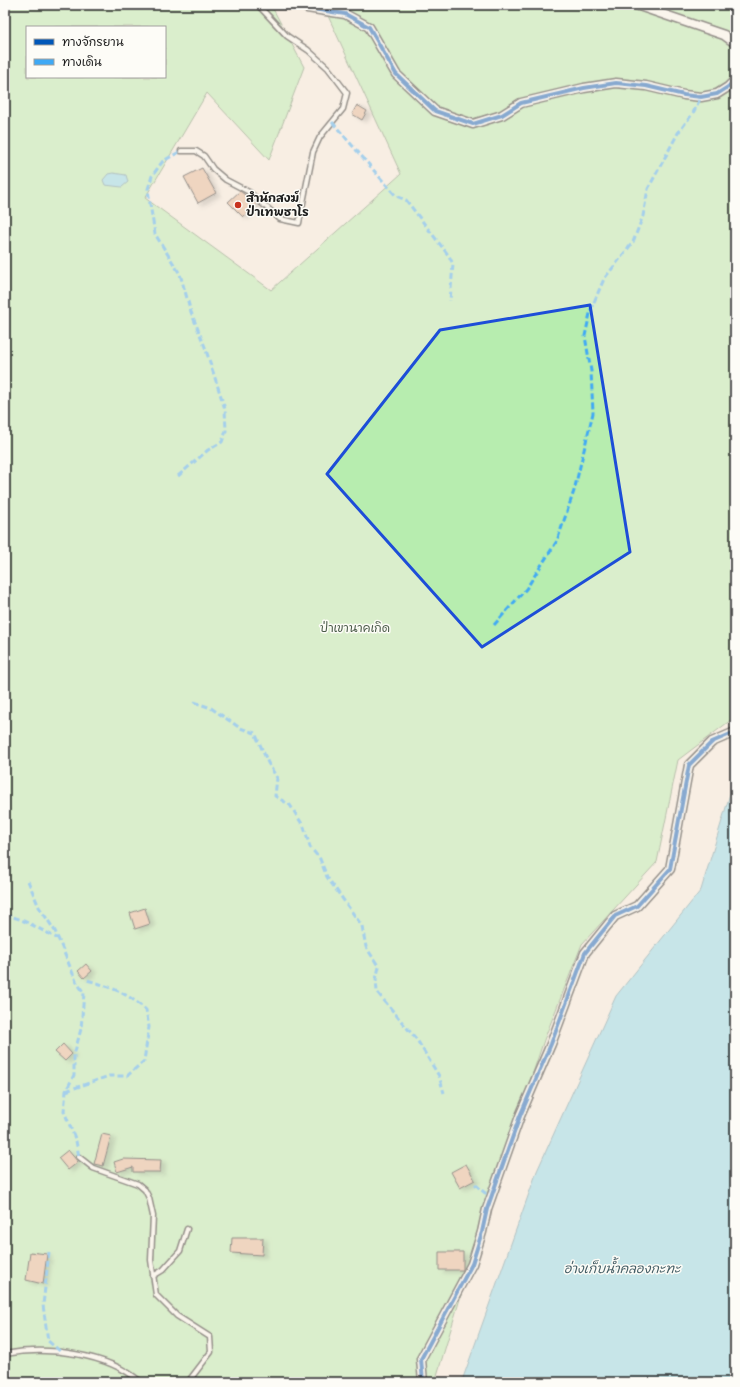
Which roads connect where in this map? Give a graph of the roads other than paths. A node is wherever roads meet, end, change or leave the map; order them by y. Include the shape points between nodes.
1 (258, 5) edge
2 (302, 5) edge
3 (636, 5) edge
4 (735, 43) edge
5 (735, 80) edge
6 (181, 151) dead end
7 (735, 732) edge
8 (79, 1157) dead end
9 (187, 1229) dead end
10 (154, 1276) junction
11 (5, 1354) edge
12 (141, 1382) edge
13 (188, 1382) edge
14 (423, 1382) edge

1 - 6 lane via 288,36 328,68 348,94 343,109 320,137 314,152 299,223 280,219 249,192 226,180 200,153
2 - 5 street via 306,8 345,14 369,27 396,74 435,111 473,124 502,115 521,103 584,88 616,83 701,97 717,94
3 - 4 street via 724,35
7 - 14 street via 712,742 689,765 670,869 637,906 615,916 585,953 551,1044 517,1123 487,1209 472,1264 421,1359
8 - 10 lane via 93,1168 138,1184 144,1190 149,1198 153,1216 151,1260
9 - 10 lane via 180,1251
10 - 13 lane via 156,1295 176,1316 210,1337 211,1352
11 - 12 lane via 22,1351 60,1351 128,1371

